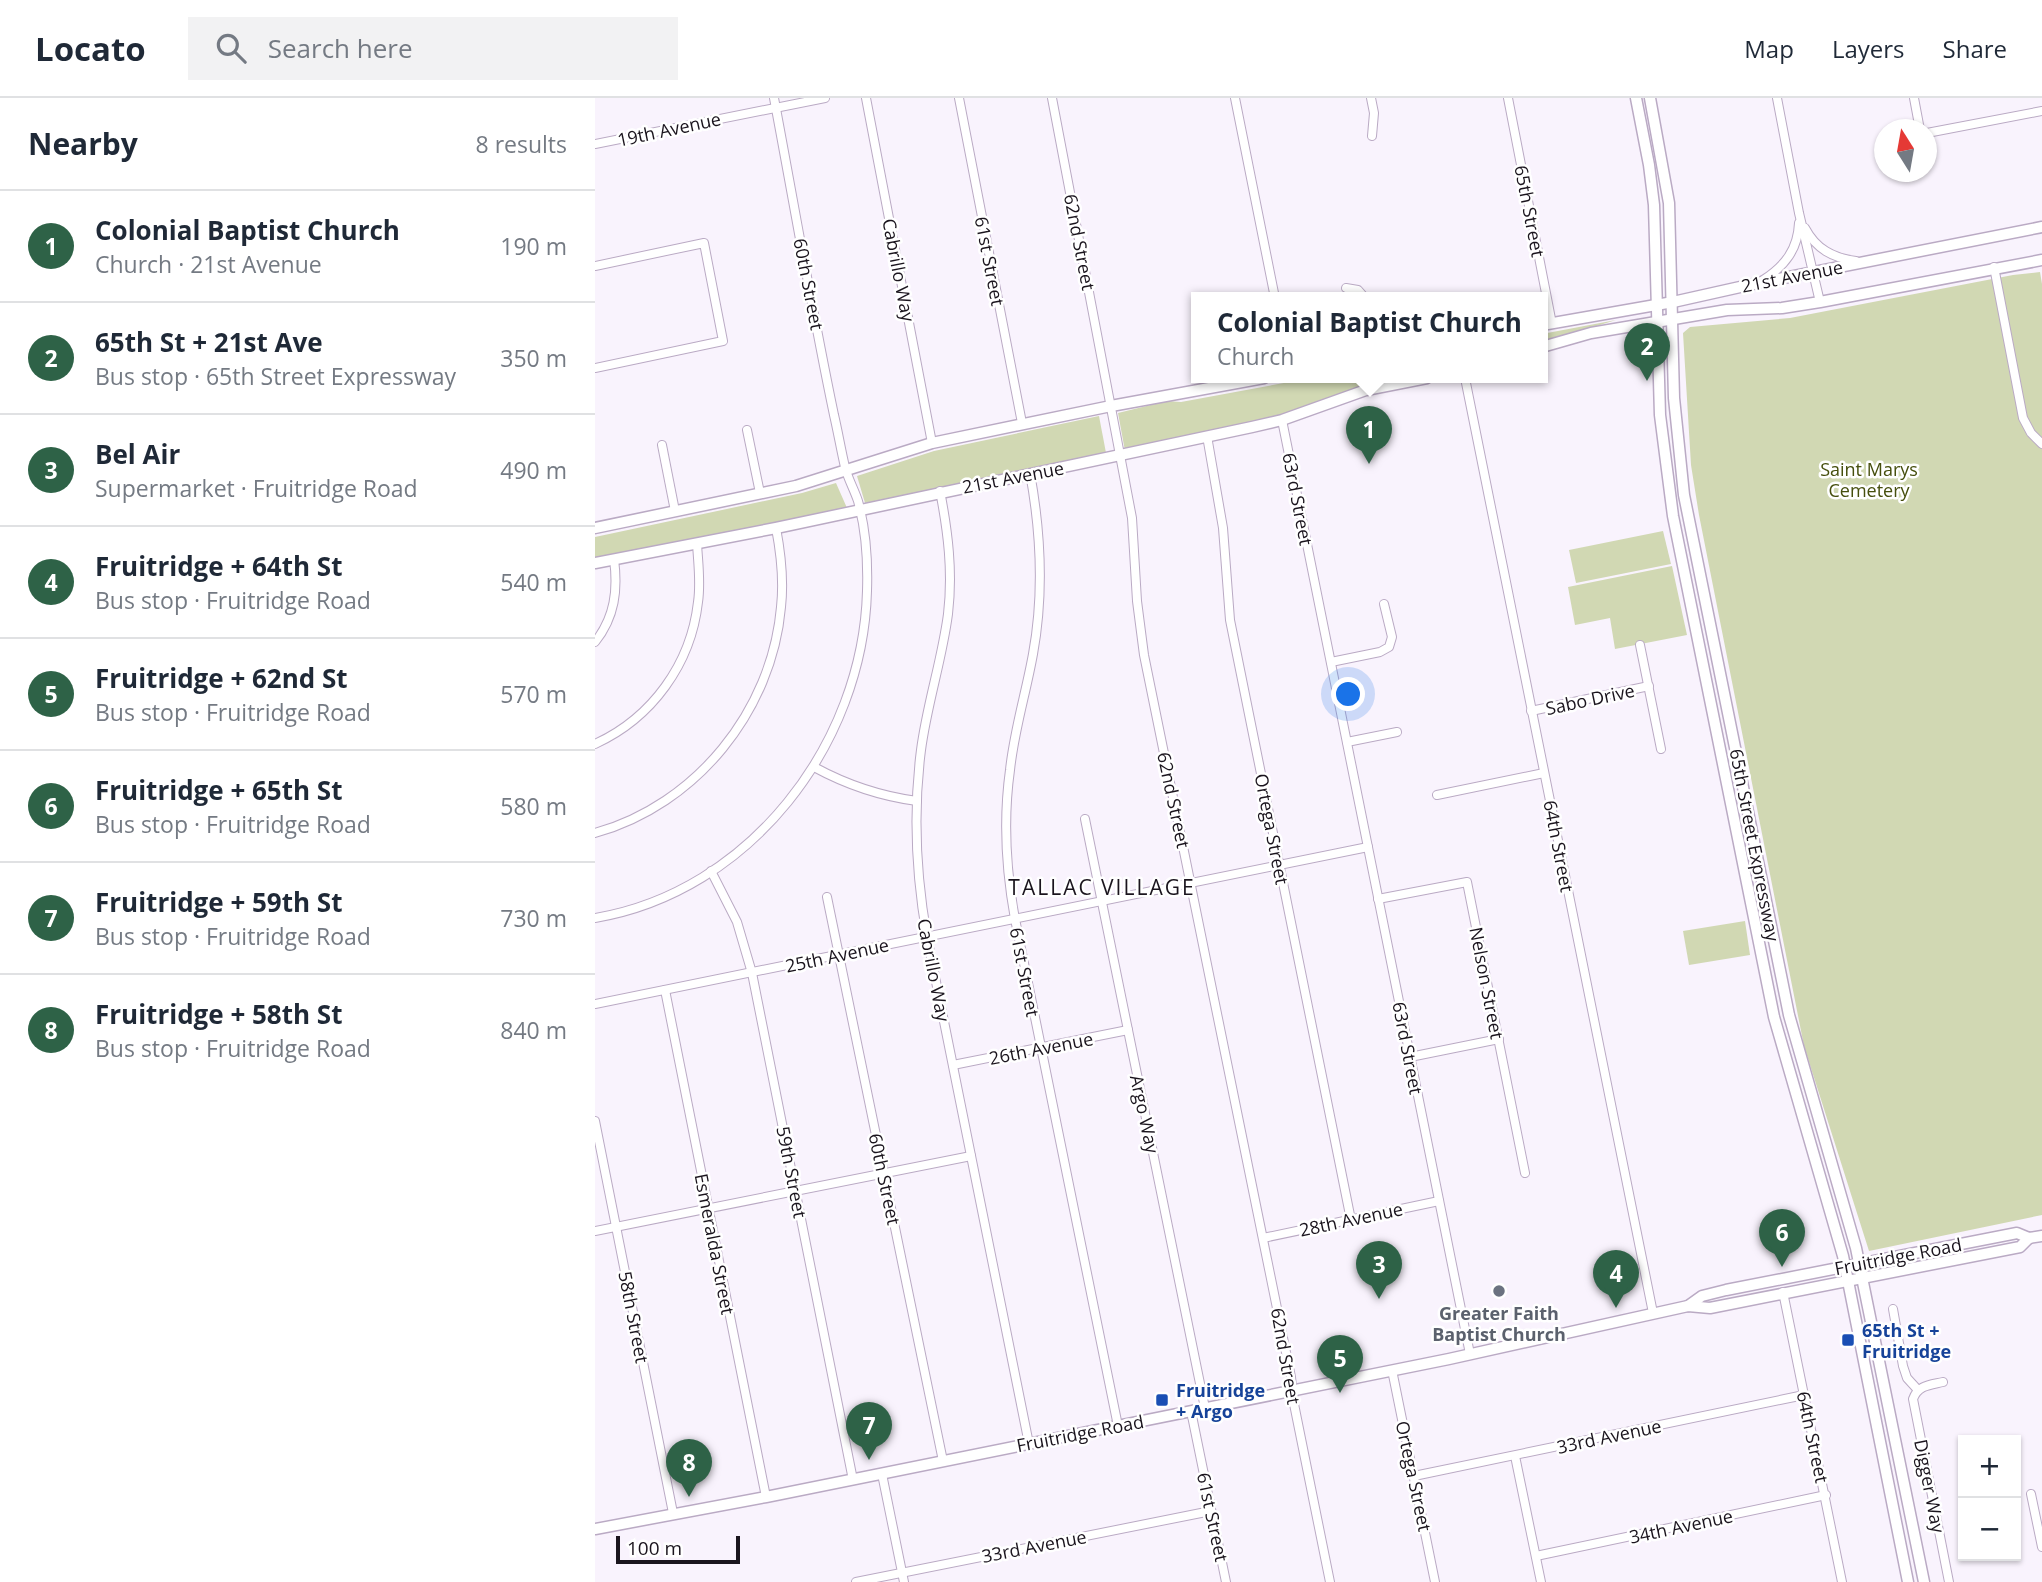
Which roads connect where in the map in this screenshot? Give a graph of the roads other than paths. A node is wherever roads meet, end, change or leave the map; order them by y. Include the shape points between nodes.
1 (825, 98) edge
2 (866, 98) edge
3 (959, 98) edge
4 (1052, 98) edge
5 (1235, 98) edge
6 (1371, 98) edge
7 (1508, 98) edge
8 (1636, 98) edge
9 (1650, 98) edge
10 (1777, 98) edge
11 (1914, 98) edge
12 (774, 103) edge
13 (2042, 111) edge
14 (1918, 119) edge
15 (1937, 131) edge
16 (1372, 136) dead end
17 (595, 144) edge
18 (1799, 213) junction
19 (2042, 227) edge
20 (2042, 260) edge
21 (1863, 262) junction
22 (595, 266) edge
23 (1994, 267) junction
24 (1813, 272) junction
25 (1758, 282) junction
26 (1346, 288) dead end
27 (1274, 292) edge
28 (1360, 292) edge
29 (1541, 292) edge
30 (1673, 302) junction
31 (1820, 302) junction
32 (1657, 305) junction
33 (1673, 320) junction
34 (1657, 323) junction
35 (1548, 324) edge
36 (1548, 345) edge
37 (595, 368) edge
38 (1237, 383) edge
39 (1402, 383) edge
40 (1466, 383) edge
41 (1111, 406) junction
42 (1282, 420) junction
43 (1022, 423) junction
44 (747, 430) dead end
45 (1207, 436) junction
46 (932, 443) junction
47 (2042, 444) edge
48 (661, 446) dead end
49 (1120, 455) junction
50 (846, 469) junction
51 (1030, 473) junction
52 (940, 491) junction
53 (760, 493) junction
54 (860, 510) junction
55 (675, 511) junction
56 (595, 528) edge
57 (776, 528) junction
58 (697, 543) junction
59 (614, 559) junction
60 (595, 563) edge
61 (1384, 604) dead end
62 (595, 642) edge
63 (1640, 645) dead end
64 (1331, 662) junction
65 (1649, 686) junction
66 (1531, 711) junction
67 (1397, 732) dead end
68 (1347, 742) junction
69 (595, 744) edge
70 (1661, 749) dead end
71 (814, 767) junction
72 (1544, 773) junction
73 (1437, 795) dead end
74 (916, 801) junction
75 (1085, 819) dead end
76 (595, 833) edge
77 (1368, 847) junction
78 (1279, 865) junction
79 (711, 871) junction
80 (1191, 883) junction
81 (827, 897) dead end
82 (1378, 899) junction
83 (1102, 901) junction
84 (595, 918) edge
85 (1015, 919) junction
86 (927, 937) junction
87 (839, 955) junction
88 (751, 973) junction
89 (665, 990) junction
90 (595, 1004) edge
91 (1128, 1030) junction
92 (1499, 1039) junction
93 (1041, 1048) junction
94 (1410, 1056) junction
95 (953, 1065) junction
96 (595, 1121) edge
97 (971, 1156) junction
98 (884, 1173) junction
99 (1525, 1173) dead end
100 (795, 1191) junction
101 (1439, 1201) junction
102 (708, 1208) junction
103 (1351, 1220) junction
104 (616, 1227) junction
105 (595, 1231) edge
106 (2042, 1236) edge
107 (1263, 1238) junction
108 (2029, 1238) junction
109 (1859, 1262) junction
110 (1845, 1266) junction
111 (1863, 1276) junction
112 (1847, 1280) junction
113 (1783, 1292) junction
114 (1688, 1306) junction
115 (1893, 1309) dead end
116 (1653, 1313) junction
117 (1470, 1354) junction
118 (1392, 1370) junction
119 (1943, 1382) dead end
120 (1293, 1390) junction
121 (1918, 1391) junction
122 (1804, 1395) junction
123 (1205, 1408) junction
124 (1191, 1411) junction
125 (1118, 1426) junction
126 (1029, 1444) junction
127 (1515, 1456) junction
128 (943, 1461) junction
129 (882, 1474) junction
130 (1414, 1476) junction
131 (853, 1480) junction
132 (2031, 1494) dead end
133 (1826, 1495) junction
134 (766, 1497) junction
135 (1211, 1511) junction
136 (673, 1513) junction
137 (595, 1529) edge
138 (2042, 1547) edge
139 (1536, 1556) junction
140 (904, 1577) edge
141 (856, 1582) edge
142 (1226, 1582) edge
143 (1330, 1582) edge
144 (1436, 1582) edge
145 (1541, 1582) edge
146 (1842, 1582) edge
147 (1908, 1582) edge
148 (1924, 1582) edge
149 (1949, 1582) edge

1 - 12 street, 19th Avenue
2 - 46 street, Cabrillo Way
3 - 43 street, 61st Street
4 - 41 street, 62nd Street
5 - 27 street
6 - 16 street
7 - 29 street, 65th Street
8 - 32 main road, 65th Street Expressway via 1654,205
9 - 30 main road, 65th Street Expressway via 1669,203
10 - 18 street
11 - 14 street
12 - 17 street, 19th Avenue
12 - 50 street, 60th Street
13 - 15 street
18 - 21 street via 1819,247 1836,257
18 - 24 street
18 - 25 street via 1791,254 1779,269
19 - 21 main road, 21st Avenue
20 - 23 main road, 21st Avenue
21 - 24 main road, 21st Avenue
22 - 37 street via 704,243 723,341
23 - 31 main road, 21st Avenue
23 - 47 street via 2024,418
24 - 25 main road, 21st Avenue
24 - 31 street
25 - 30 main road, 21st Avenue
26 - 28 street
30 - 32 main road, 21st Avenue
30 - 33 main road, 65th Street Expressway
31 - 33 main road, 21st Avenue
32 - 34 main road, 65th Street Expressway
32 - 35 main road, 21st Avenue
33 - 34 main road, 21st Avenue
33 - 109 main road, 65th Street Expressway via 1675,410 1684,495 1789,1015
34 - 36 main road, 21st Avenue
34 - 110 main road, 65th Street Expressway via 1660,415 1676,530 1774,1017
38 - 41 main road
39 - 42 main road, 21st Avenue via 1366,390
40 - 66 street, 64th Street
41 - 43 main road
41 - 49 street, 62nd Street
42 - 45 main road, 21st Avenue
42 - 64 street, 63rd Street
43 - 46 main road
44 - 53 street
45 - 49 main road, 21st Avenue
45 - 78 street, Ortega Street via 1223,528 1230,620
46 - 50 main road
48 - 55 street
49 - 51 main road, 21st Avenue
49 - 80 street, 62nd Street via 1132,517 1139,629
50 - 53 main road
50 - 54 street, 60th Street
51 - 52 main road, 21st Avenue
51 - 85 street, 61st Street via 1040,579 1034,651 1015,737 1007,803 1008,870
52 - 54 main road, 21st Avenue
52 - 74 street, Cabrillo Way via 950,554 949,599 925,722
53 - 55 main road
54 - 57 main road, 21st Avenue
54 - 71 street, 60th Street via 867,566 862,643 840,718
55 - 56 main road
57 - 58 main road, 21st Avenue
57 - 76 street via 782,580 778,630 768,669 744,719 717,756 684,787 646,813
58 - 59 main road, 21st Avenue
58 - 69 street via 699,601 681,661 651,704 628,725
59 - 60 main road, 21st Avenue
59 - 62 street via 614,605
61 - 64 street via 1392,637 1389,648
63 - 65 street
64 - 68 street, 63rd Street
65 - 66 street, Sabo Drive
65 - 70 street
66 - 72 street, 64th Street
67 - 68 street
68 - 77 street, 63rd Street
71 - 74 street via 854,787
71 - 79 street, 60th Street via 766,827
72 - 73 street
72 - 116 street, 64th Street
74 - 86 street, Cabrillo Way via 917,859
75 - 83 street, Argo Way
77 - 78 street, 25th Avenue
77 - 82 street, 63rd Street
78 - 80 street, 25th Avenue
78 - 103 street, Ortega Street
79 - 84 street, 60th Street via 657,900
79 - 88 street, 59th Street via 737,922
80 - 83 street, 25th Avenue
80 - 107 street, 62nd Street
81 - 87 street, 60th Street
82 - 92 street, Nelson Street via 1467,882
82 - 94 street, 63rd Street
83 - 85 street, 25th Avenue
83 - 91 street, Argo Way
85 - 86 street, 25th Avenue
85 - 93 street, 61st Street
86 - 87 street, 25th Avenue
86 - 95 street, Cabrillo Way
87 - 88 street, 25th Avenue
87 - 98 street, 60th Street
88 - 89 street, 25th Avenue
88 - 100 street, 59th Street
89 - 90 street, 25th Avenue
89 - 102 street, Esmeralda Street
91 - 93 street, 26th Avenue
91 - 123 street, Argo Way
92 - 94 street
92 - 99 street, Nelson Street
93 - 95 street, 26th Avenue
93 - 125 street, 61st Street
94 - 101 street, 63rd Street
95 - 97 street, Cabrillo Way
96 - 104 street, 58th Street
97 - 98 street
97 - 126 street, Cabrillo Way
98 - 100 street
98 - 128 street, 60th Street
100 - 102 street
100 - 131 street, 59th Street
101 - 103 street, 28th Avenue
101 - 117 street, 63rd Street
102 - 104 street
102 - 134 street, Esmeralda Street
103 - 107 street, 28th Avenue
104 - 105 street
104 - 136 street, 58th Street
106 - 108 main road, Fruitridge Road
107 - 120 street, 62nd Street
108 - 109 main road, Fruitridge Road via 2017,1233
108 - 111 main road, Fruitridge Road via 2020,1247
109 - 110 main road, Fruitridge Road
109 - 111 main road, 65th Street Expressway
110 - 112 main road, 65th Street Expressway
110 - 114 main road, Fruitridge Road via 1702,1296
111 - 112 main road, Fruitridge Road
111 - 148 main road, 65th Street Expressway
112 - 113 main road, Fruitridge Road
112 - 147 main road, 65th Street Expressway
113 - 114 main road, Fruitridge Road via 1710,1308
113 - 122 street, 64th Street
114 - 116 main road, Fruitridge Road
115 - 121 street, Digger Way via 1903,1366
116 - 117 main road, Fruitridge Road
117 - 118 main road, Fruitridge Road
118 - 120 main road, Fruitridge Road
118 - 130 street, Ortega Street
119 - 121 street
120 - 123 main road, Fruitridge Road
120 - 143 street, 62nd Street
121 - 149 street, Digger Way via 1913,1399
122 - 127 street, 33rd Avenue
122 - 133 street, 64th Street
123 - 124 main road, Fruitridge Road
124 - 125 main road, Fruitridge Road
124 - 135 street, 61st Street
125 - 126 main road, Fruitridge Road
126 - 128 main road, Fruitridge Road
127 - 130 street, 33rd Avenue
127 - 139 street
128 - 129 main road, Fruitridge Road
129 - 131 main road, Fruitridge Road
129 - 140 street
130 - 144 street, Ortega Street
131 - 134 main road, Fruitridge Road
132 - 138 street
133 - 139 street, 34th Avenue
133 - 146 street, 64th Street
134 - 136 main road, Fruitridge Road
135 - 140 street, 33rd Avenue
135 - 142 street, 61st Street
136 - 137 main road, Fruitridge Road
139 - 145 street
140 - 141 street, 33rd Avenue

